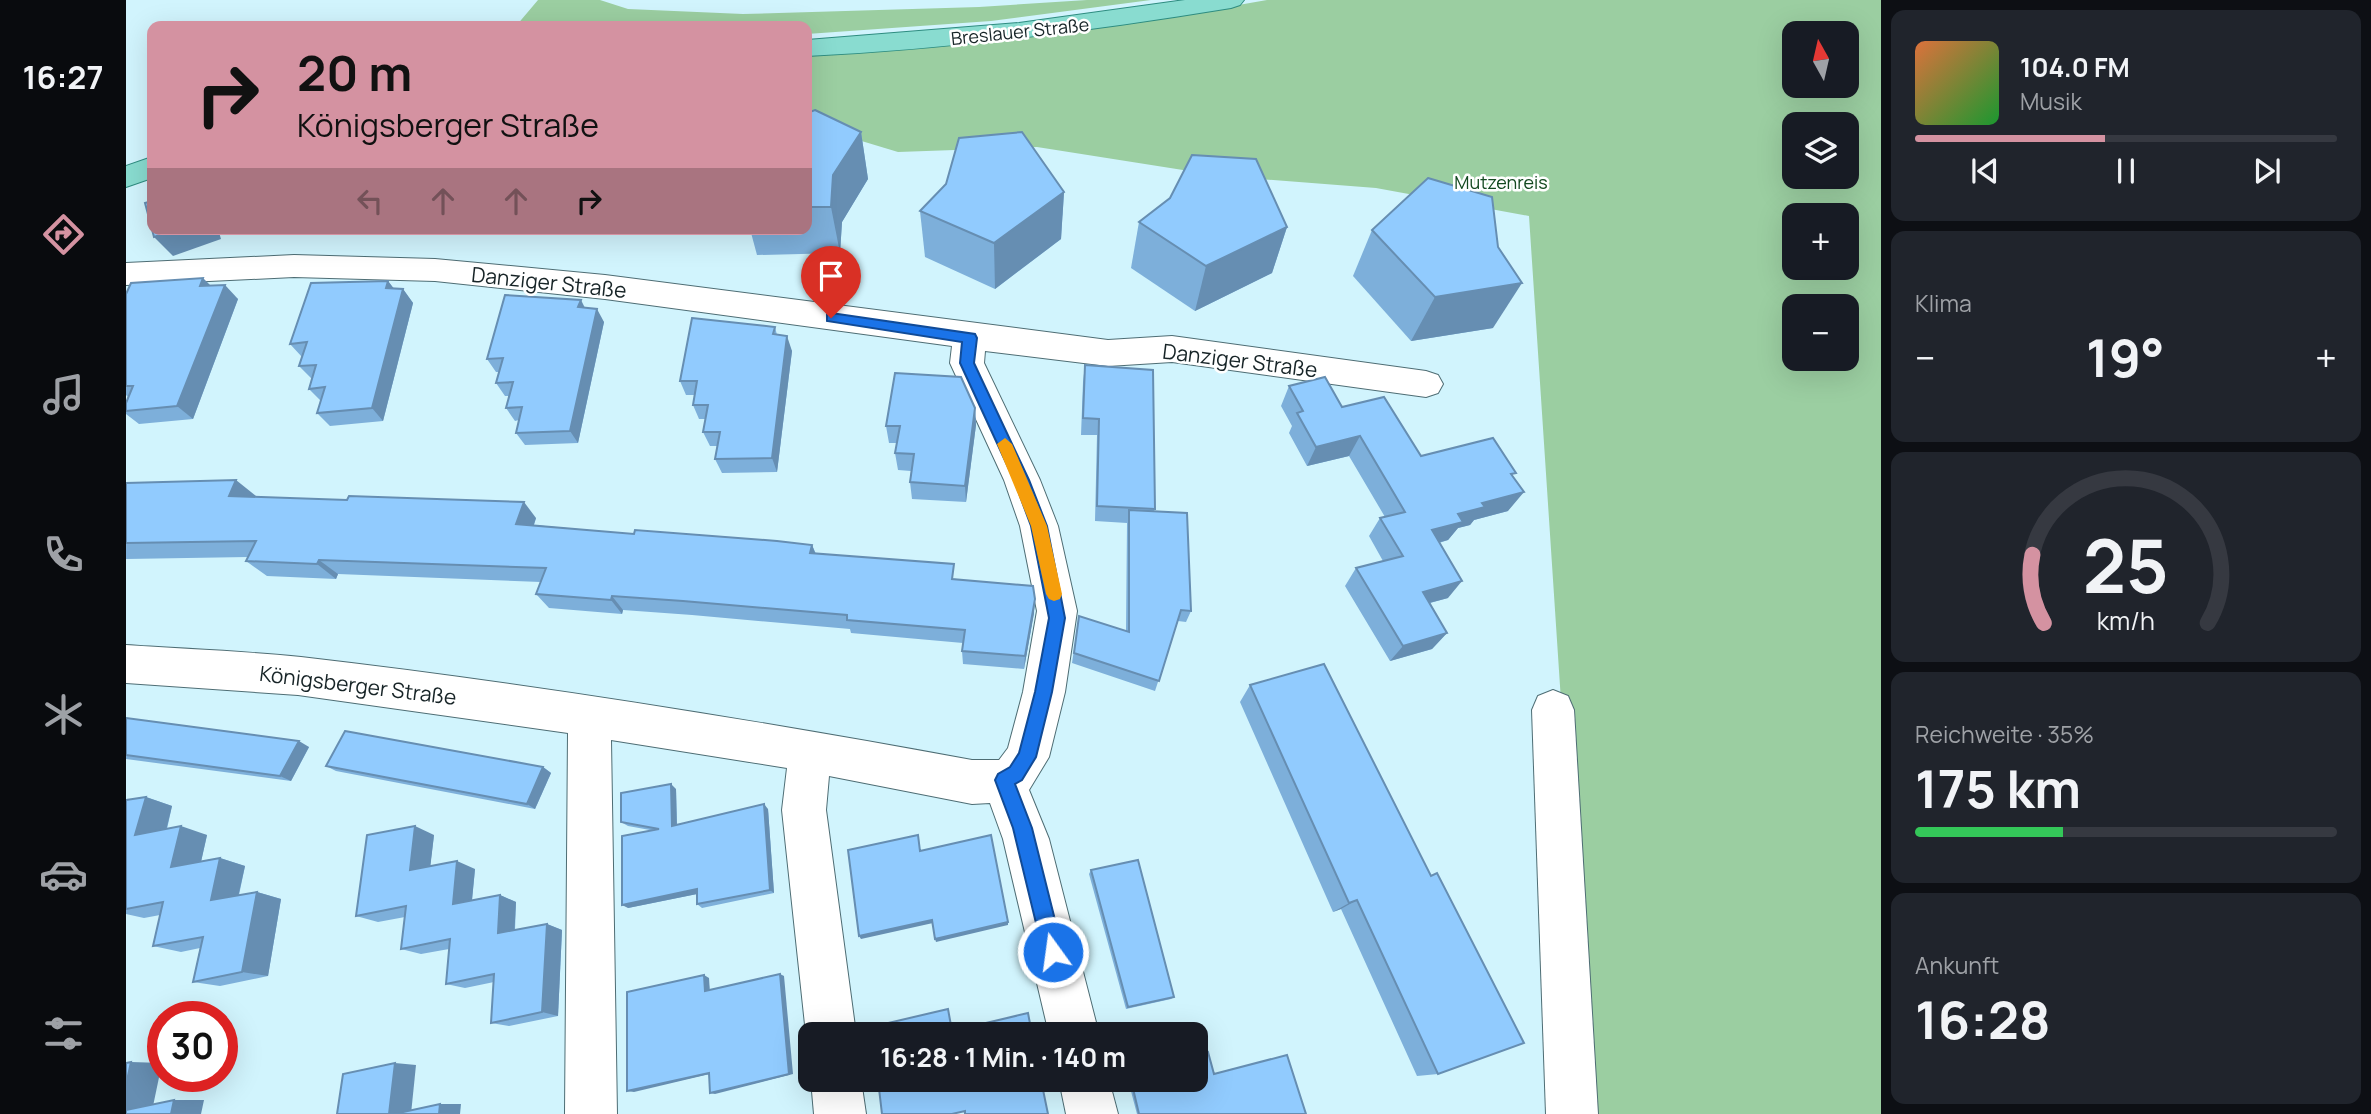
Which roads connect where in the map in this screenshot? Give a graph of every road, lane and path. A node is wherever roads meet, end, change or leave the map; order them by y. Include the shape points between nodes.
1 (1231, 0) edge
2 (812, 48) edge
3 (147, 169) edge
4 (126, 177) edge
5 (126, 274) edge
6 (970, 338) junction
7 (1426, 384) dead end
8 (126, 664) edge
9 (1553, 709) dead end
10 (589, 716) junction
11 (810, 751) junction
12 (1004, 780) junction
13 (830, 1022) edge
14 (1071, 1022) edge
15 (837, 1092) edge
16 (1087, 1092) edge
17 (591, 1114) edge
18 (840, 1114) edge
19 (1092, 1114) edge
20 (1572, 1114) edge

1 - 2 main road, Breslauer Straße via 1041,29
3 - 4 main road
5 - 6 street, Danziger Straße via 294,266 435,270 606,287
6 - 7 street, Danziger Straße via 1108,353 1172,349
6 - 12 street via 967,363 1032,508 1056,604 1056,625 1027,757 1016,774
8 - 10 street, Königsberger Straße via 298,676
9 - 20 street
10 - 11 street, Königsberger Straße
10 - 17 street
11 - 12 street, Königsberger Straße via 972,782
11 - 13 street via 804,810
12 - 14 street via 1026,839
15 - 18 street
16 - 19 street

